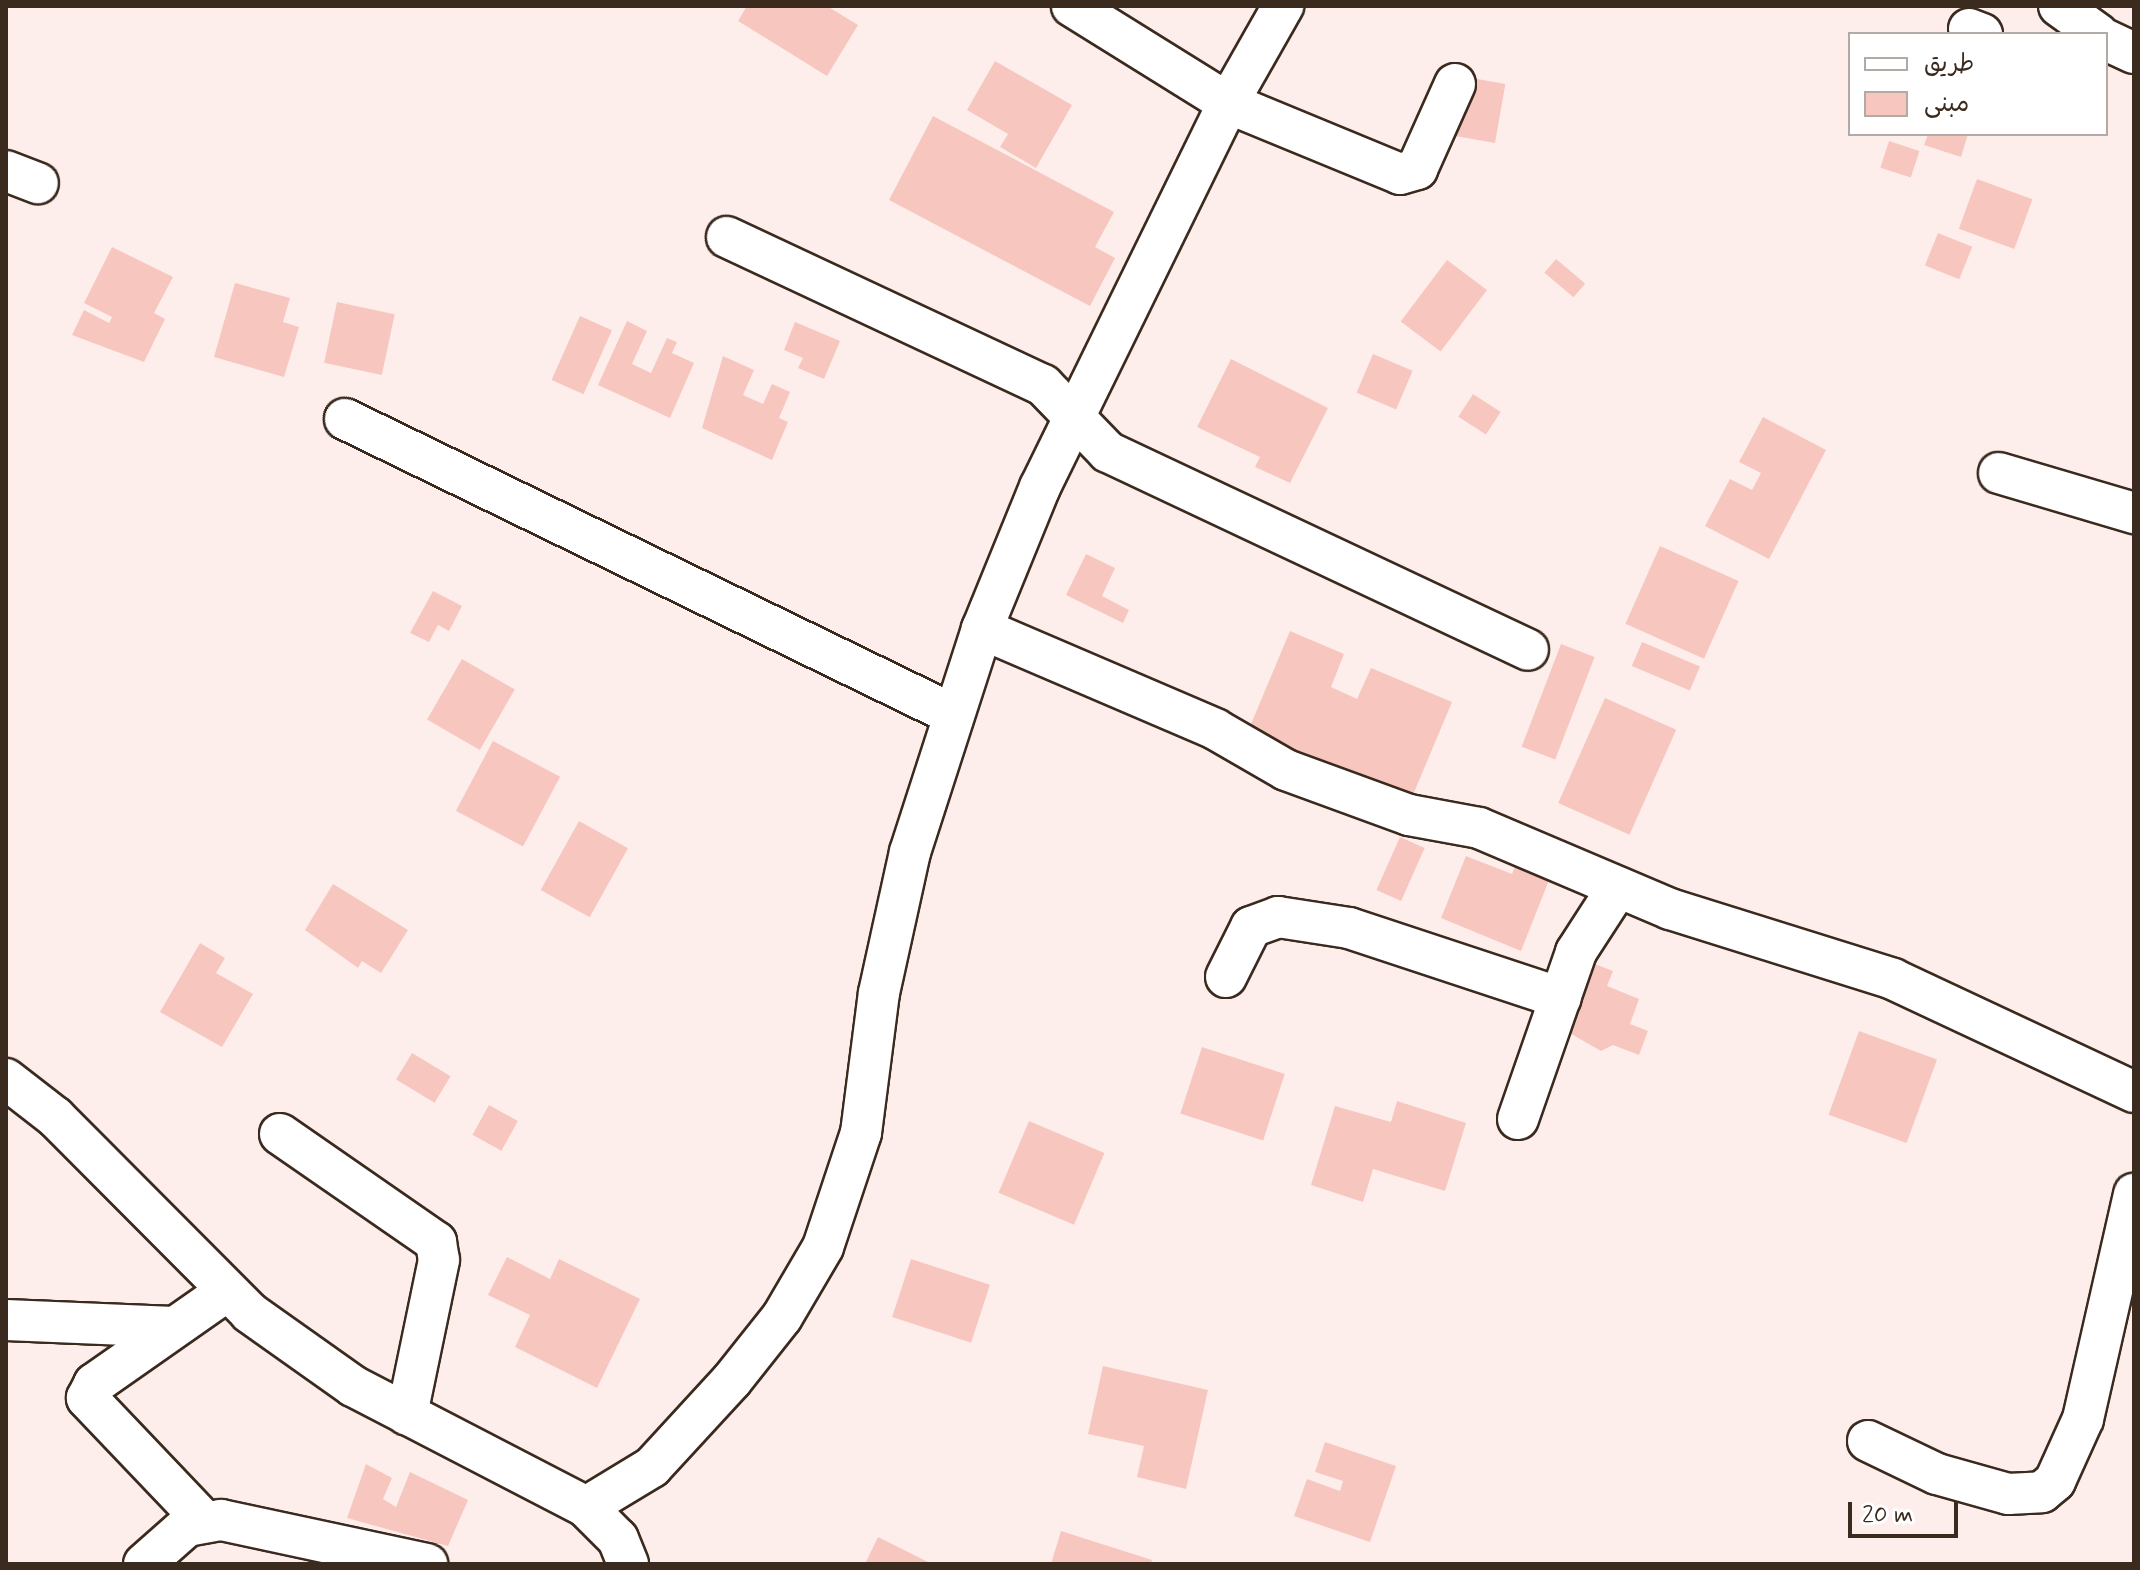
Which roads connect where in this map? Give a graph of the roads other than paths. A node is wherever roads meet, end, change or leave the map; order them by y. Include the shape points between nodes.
1 (1072, 6) edge
2 (1283, 6) edge
3 (2066, 7) edge
4 (2096, 32) edge
5 (2108, 41) edge
6 (2134, 53) edge
7 (1455, 84) dead end
8 (1228, 103) junction
9 (727, 237) dead end
10 (1076, 415) junction
11 (345, 419) dead end
12 (1999, 473) dead end
13 (2134, 513) edge
14 (982, 629) junction
15 (1528, 650) dead end
16 (952, 714) junction
17 (1618, 887) junction
18 (1226, 977) dead end
19 (1561, 998) junction
20 (6, 1079) edge
21 (2134, 1092) edge
22 (1518, 1119) dead end
23 (280, 1134) dead end
24 (2134, 1194) edge
25 (224, 1293) junction
26 (6, 1320) edge
27 (174, 1327) junction
28 (407, 1415) junction
29 (1868, 1441) dead end
30 (586, 1507) junction
31 (204, 1521) junction
32 (330, 1553) edge
33 (152, 1561) edge
34 (427, 1564) edge
35 (628, 1564) edge

1 - 8 street
2 - 8 street
3 - 4 street
5 - 6 street
7 - 8 street via 1420,164 1406,174
8 - 10 street
9 - 10 street via 1043,385
10 - 14 street
10 - 15 street via 1108,452
11 - 16 street
12 - 13 street
14 - 16 street
14 - 17 street via 1215,729 1286,770 1409,815 1479,828
16 - 30 street via 893,922 861,1133 823,1247 782,1317 732,1380 642,1476
17 - 19 street via 1584,934
17 - 21 street via 1905,984
18 - 19 street via 1251,927 1278,917 1349,928
19 - 22 street
20 - 25 street via 55,1117
23 - 28 street via 436,1242 439,1260
24 - 29 street via 2083,1419 2055,1481 2042,1492 2008,1494 1937,1474
25 - 27 street
25 - 28 street via 300,1352
26 - 27 street
27 - 31 street via 94,1384 87,1398
28 - 30 street
30 - 35 street via 618,1539
31 - 32 street
31 - 33 street
32 - 34 street

